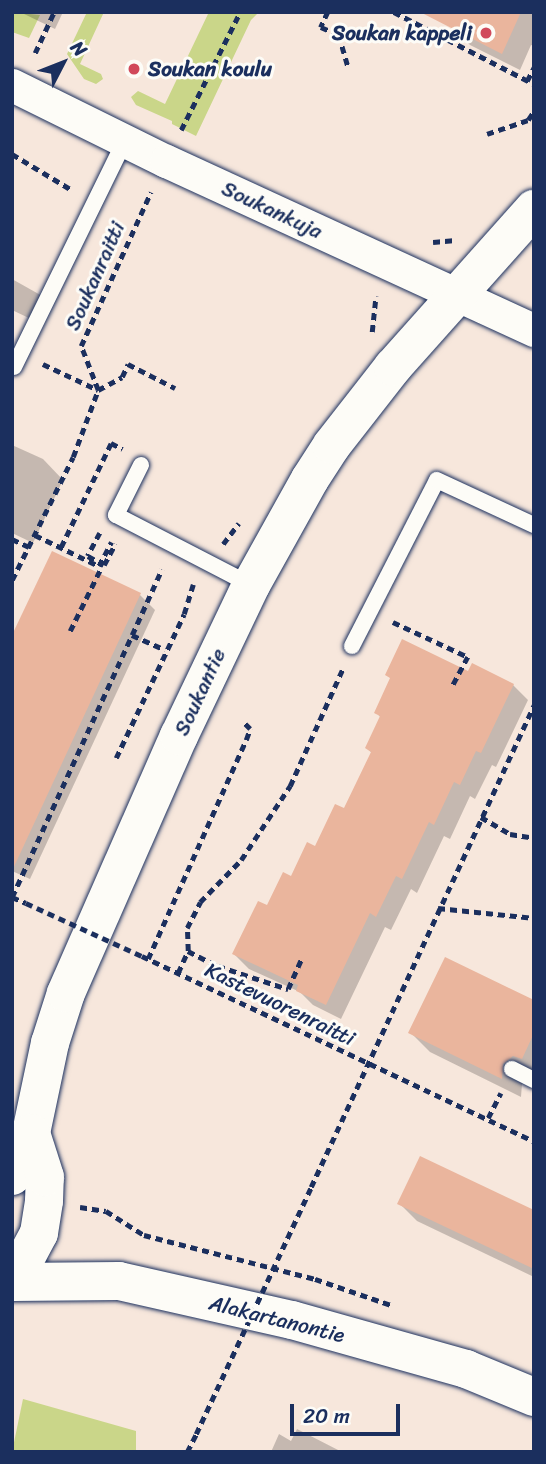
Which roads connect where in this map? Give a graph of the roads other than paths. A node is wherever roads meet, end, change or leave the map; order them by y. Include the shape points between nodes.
1 (12, 85) edge
2 (125, 140) junction
3 (534, 209) edge
4 (534, 239) edge
5 (456, 297) junction
6 (534, 330) edge
7 (14, 367) edge
8 (136, 459) road end
9 (534, 525) edge
10 (251, 585) junction
11 (352, 646) road end
12 (512, 1069) dead end
13 (534, 1080) edge
14 (31, 1133) junction
15 (12, 1176) edge
16 (12, 1280) edge
17 (534, 1397) edge

1 - 2 street, Soukankuja
2 - 5 street, Soukankuja
2 - 7 lane
3 - 5 street, Soukantie
4 - 5 street, Soukantie
5 - 6 street, Soukankuja
5 - 10 street, Soukantie via 393,366 332,445
8 - 10 lane via 116,515
9 - 11 lane via 437,480
10 - 14 street, Soukantie via 66,993
12 - 13 lane
14 - 15 street, Soukantie
14 - 16 street, Soukantie via 45,1177 44,1201 39,1234
16 - 17 street, Alakartanontie via 119,1281 467,1369

